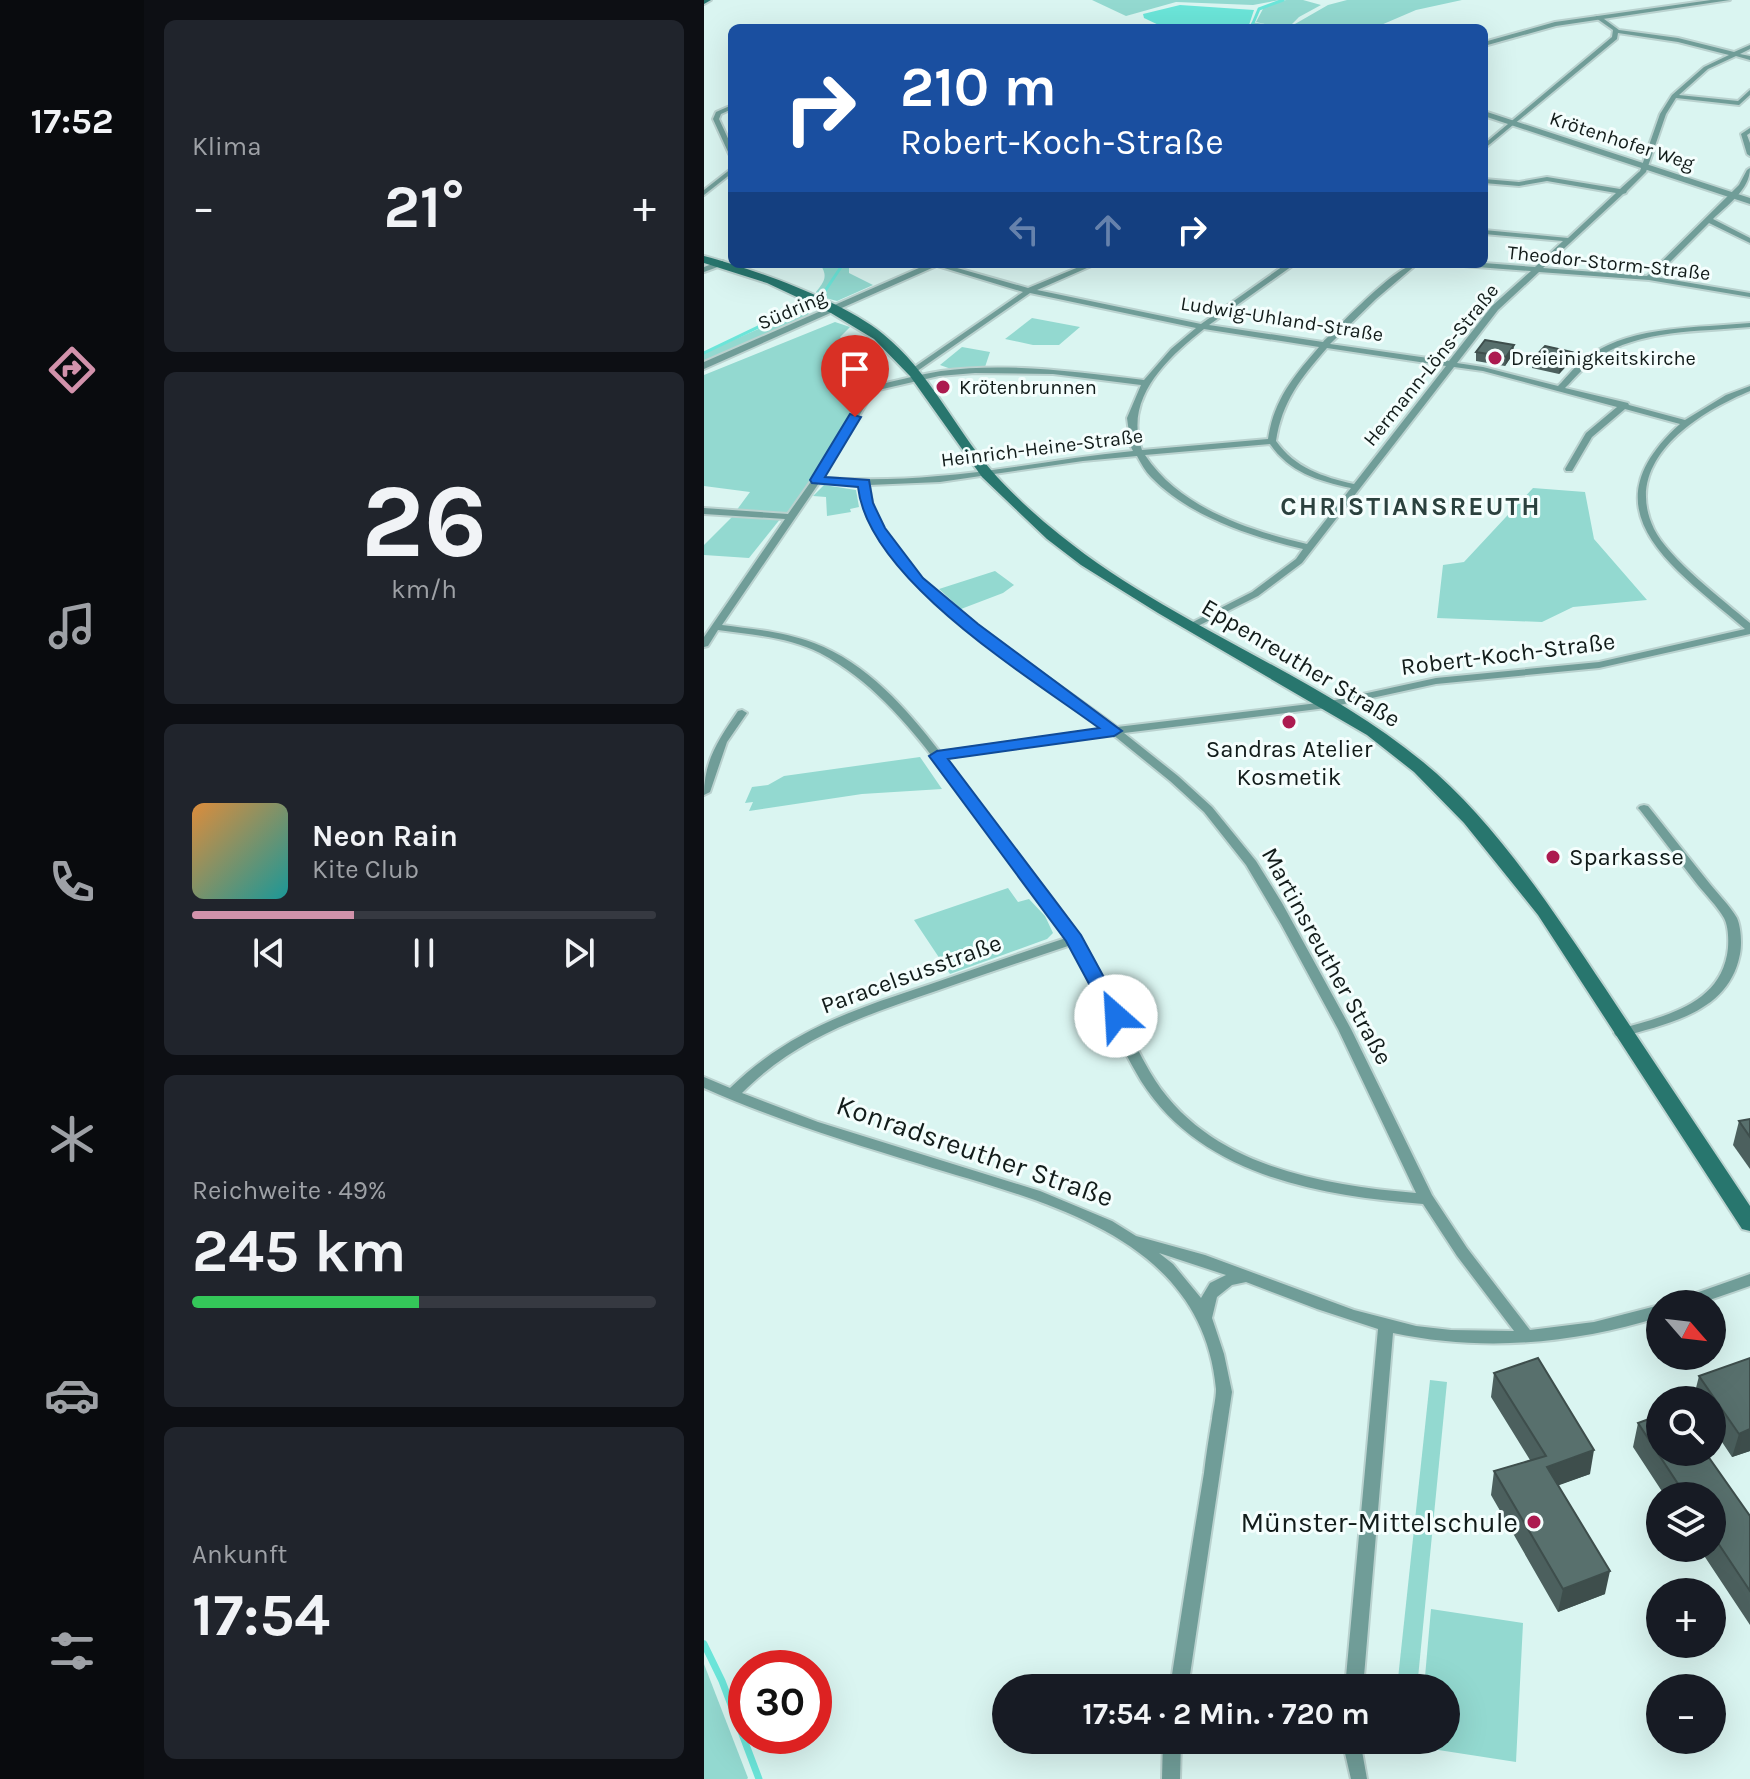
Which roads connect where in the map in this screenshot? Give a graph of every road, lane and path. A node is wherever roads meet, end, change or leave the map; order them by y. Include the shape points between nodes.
1 (1726, 0) edge
2 (1598, 17) junction
3 (1617, 31) junction
4 (1488, 43) edge
5 (1750, 47) edge
6 (1732, 55) junction
7 (1750, 58) edge
8 (1750, 92) edge
9 (1674, 96) junction
10 (728, 109) edge
11 (1488, 115) edge
12 (1512, 124) junction
13 (1750, 130) edge
14 (1488, 144) edge
15 (728, 145) edge
16 (1750, 154) edge
17 (1645, 168) junction
18 (1750, 170) edge
19 (728, 172) edge
20 (1488, 181) edge
21 (708, 185) edge
22 (1624, 192) junction
23 (704, 193) edge
24 (1733, 196) junction
25 (1750, 201) edge
26 (1709, 220) junction
27 (1488, 232) edge
28 (1571, 240) junction
29 (1750, 241) edge
30 (704, 259) edge
31 (720, 263) junction
32 (728, 266) edge
33 (1488, 266) edge
34 (733, 268) edge
35 (927, 268) edge
36 (950, 268) edge
37 (1083, 268) edge
38 (1286, 268) edge
39 (1408, 268) edge
40 (704, 270) edge
41 (1536, 271) junction
42 (1649, 278) junction
43 (1029, 291) junction
44 (1750, 295) edge
45 (835, 311) junction
46 (1750, 325) edge
47 (1205, 327) junction
48 (1326, 345) junction
49 (1451, 364) junction
50 (704, 366) edge
51 (916, 376) junction
52 (1146, 383) junction
53 (1561, 388) junction
54 (1750, 388) edge
55 (1625, 405) junction
56 (1683, 422) junction
57 (1272, 441) junction
58 (1139, 453) junction
59 (1569, 469) dead end
60 (987, 474) junction
61 (816, 480) junction
62 (864, 483) junction
63 (1357, 487) junction
64 (704, 511) edge
65 (792, 517) junction
66 (1310, 548) junction
67 (1190, 626) junction
68 (716, 627) junction
69 (1750, 629) edge
70 (704, 644) edge
71 (1326, 705) junction
72 (742, 713) dead end
73 (1114, 731) junction
74 (937, 756) junction
75 (704, 792) edge
76 (1644, 808) dead end
77 (1075, 939) junction
78 (1621, 1033) junction
79 (704, 1082) edge
80 (732, 1095) junction
81 (1428, 1199) junction
82 (1750, 1223) edge
83 (1135, 1240) junction
84 (1750, 1280) edge
85 (1260, 1281) junction
86 (1721, 1290) edge
87 (1646, 1315) edge
88 (1205, 1319) junction
89 (1386, 1325) junction
90 (1526, 1336) junction
91 (1181, 1674) edge
92 (1355, 1674) edge
93 (1172, 1754) edge
94 (1354, 1754) edge
95 (1359, 1777) edge
96 (1171, 1779) edge

1 - 2 street
2 - 3 street
2 - 4 street
3 - 6 street
3 - 12 street
5 - 6 street, Hermann-Löns-Straße
6 - 7 street
6 - 9 street, Hermann-Löns-Straße via 1696,75
8 - 9 street via 1739,103
9 - 17 street, Hermann-Löns-Straße
10 - 15 street via 716,119
11 - 12 street, Krötenhofer Weg
12 - 14 street
12 - 17 street, Krötenhofer Weg
13 - 16 street via 1744,134
17 - 22 street, Hermann-Löns-Straße
17 - 24 street, Krötenhofer Weg
18 - 24 street
19 - 21 street
20 - 22 street via 1547,179
21 - 23 street
22 - 28 street, Hermann-Löns-Straße
24 - 25 street, Krötenhofer Weg
24 - 26 street
26 - 29 street
26 - 42 street
27 - 28 street
28 - 41 street, Hermann-Löns-Straße
30 - 31 main road, Eppenreuther Straße
31 - 32 main road, Eppenreuther Straße
31 - 40 street
33 - 41 street, Theodor-Storm-Straße
34 - 45 main road, Eppenreuther Straße
35 - 45 street, Südring
36 - 43 street, Ludwig-Uhland-Straße
37 - 43 street
38 - 47 street
39 - 48 street
41 - 42 street, Theodor-Storm-Straße
41 - 49 street, Hermann-Löns-Straße via 1495,308
42 - 44 street, Theodor-Storm-Straße
43 - 47 street, Ludwig-Uhland-Straße
43 - 51 street
45 - 50 street, Südring
45 - 51 main road, Eppenreuther Straße via 878,336
46 - 53 street via 1622,344 1594,356
47 - 48 street, Ludwig-Uhland-Straße
47 - 52 street
48 - 49 street, Ludwig-Uhland-Straße
48 - 57 street via 1282,402
49 - 53 street, Ludwig-Uhland-Straße
49 - 63 street, Hermann-Löns-Straße
51 - 52 street via 1008,371
51 - 60 main road, Eppenreuther Straße
51 - 61 street via 871,389
52 - 58 street via 1133,422
53 - 55 street, Ludwig-Uhland-Straße
54 - 56 street
55 - 56 street, Ludwig-Uhland-Straße
55 - 59 street via 1589,435
56 - 69 street via 1662,444 1643,481 1645,521 1662,547
57 - 58 street, Heinrich-Heine-Straße
57 - 63 street via 1302,470
58 - 60 street, Heinrich-Heine-Straße
58 - 66 street via 1166,486 1199,510
60 - 62 street, Heinrich-Heine-Straße
60 - 67 main road, Eppenreuther Straße via 1086,562
61 - 62 street, Heinrich-Heine-Straße
61 - 65 street
62 - 73 street, Martinsreuther Straße via 866,503 878,528 918,581
63 - 66 street, Hermann-Löns-Straße
64 - 65 street
65 - 68 street
66 - 67 street, Hermann-Löns-Straße via 1271,584
67 - 71 main road, Eppenreuther Straße
68 - 70 street
68 - 74 street via 773,634 822,650 868,679
69 - 71 street, Robert-Koch-Straße via 1599,665 1436,681
71 - 73 street, Robert-Koch-Straße
71 - 78 main road, Eppenreuther Straße via 1420,768 1470,819 1544,911
72 - 75 street via 722,742
73 - 74 street, Robert-Koch-Straße
73 - 81 street, Martinsreuther Straße via 1219,819 1243,849 1359,1056
74 - 77 street
76 - 78 street via 1732,920 1738,960 1723,990 1708,1002
77 - 80 street, Paracelsusstraße via 852,1015 804,1038
77 - 81 street via 1155,1093 1196,1133 1234,1158 1299,1182
78 - 82 main road, Eppenreuther Straße
79 - 80 street, Konradsreuther Straße
80 - 83 street, Konradsreuther Straße via 997,1183
81 - 90 street, Martinsreuther Straße
83 - 85 street
83 - 88 street, Konradsreuther Straße via 1191,1294
84 - 86 street
85 - 88 street via 1234,1277 1218,1285 1205,1303
85 - 89 street
87 - 90 street via 1590,1330
88 - 91 street, Konradsreuther Straße via 1224,1392
89 - 90 street via 1456,1335
89 - 92 street
93 - 96 street
94 - 95 street

